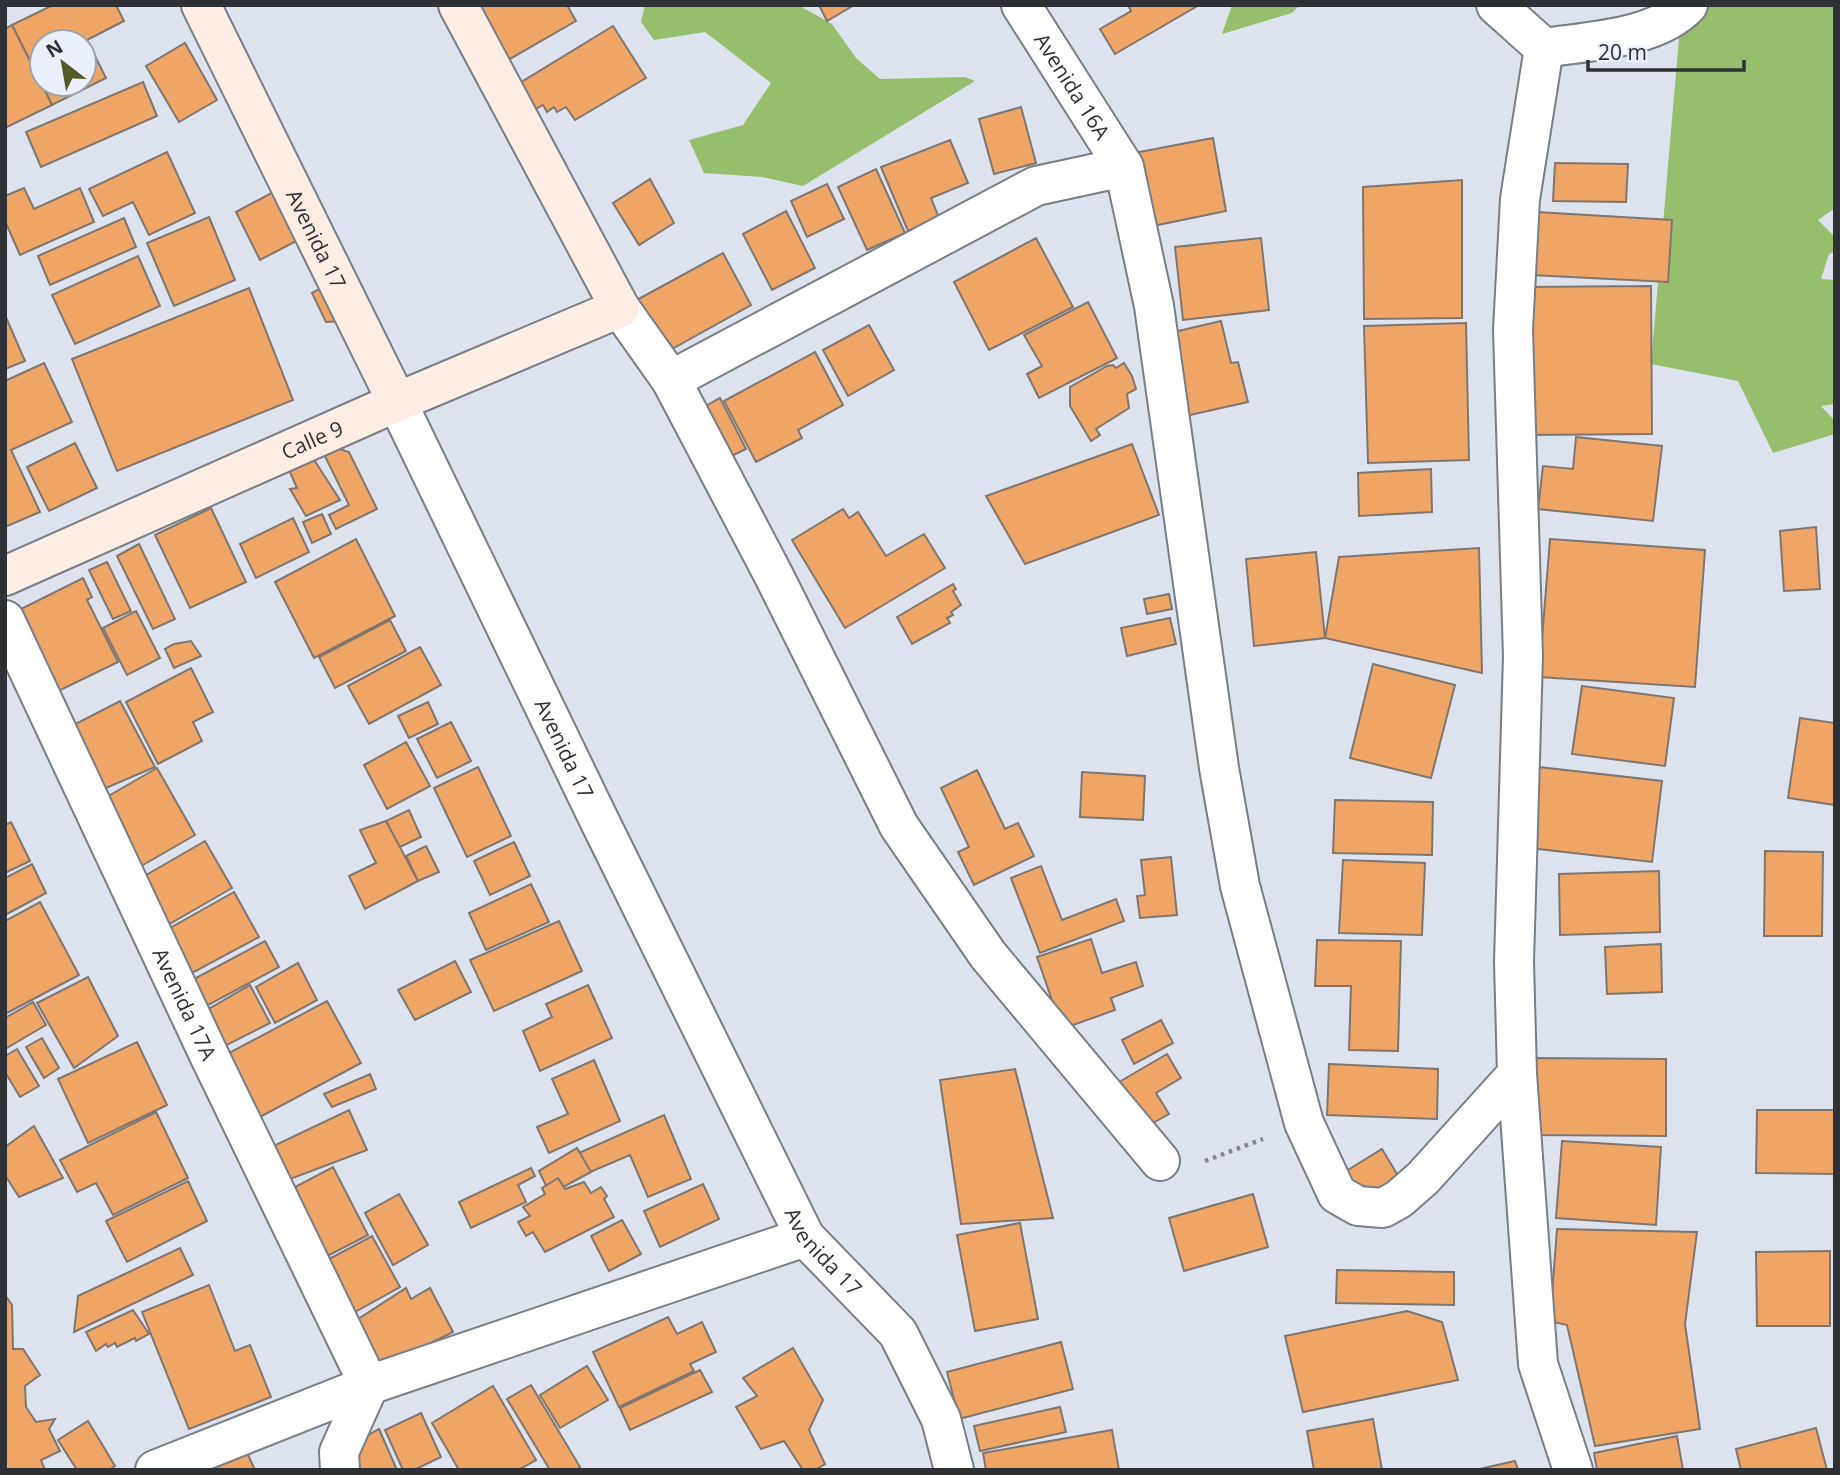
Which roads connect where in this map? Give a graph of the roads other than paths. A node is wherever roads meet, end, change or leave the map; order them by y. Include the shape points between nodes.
1 (201, 5) edge
2 (458, 5) edge
3 (1021, 5) edge
4 (1496, 5) edge
5 (1688, 5) edge
6 (1544, 48) junction
7 (1124, 167) junction
8 (620, 308) junction
9 (671, 380) junction
10 (397, 402) junction
11 (5, 576) edge
12 (5, 620) edge
13 (1517, 1074) junction
14 (1160, 1161) road end
15 (804, 1237) junction
16 (369, 1385) junction
17 (155, 1470) edge
18 (340, 1470) edge
19 (954, 1470) edge
20 (1573, 1470) edge

1 - 10 main road, Avenida 17
2 - 8 main road
3 - 7 street, Avenida 16A
4 - 6 street
5 - 6 street via 1642,32
6 - 13 street via 1520,199 1513,330 1523,656 1514,962
7 - 9 street via 1036,186
7 - 13 street via 1154,306 1240,886 1304,1123 1337,1194 1357,1206 1384,1208 1399,1199
8 - 9 street
8 - 10 main road, Calle 9
9 - 14 street via 899,826 988,955
10 - 11 main road, Calle 9
10 - 15 street, Avenida 17
12 - 16 street, Avenida 17A
13 - 20 street via 1538,1364
15 - 16 street
15 - 19 street, Avenida 17 via 898,1333 941,1419
16 - 17 street
16 - 18 street via 339,1452

